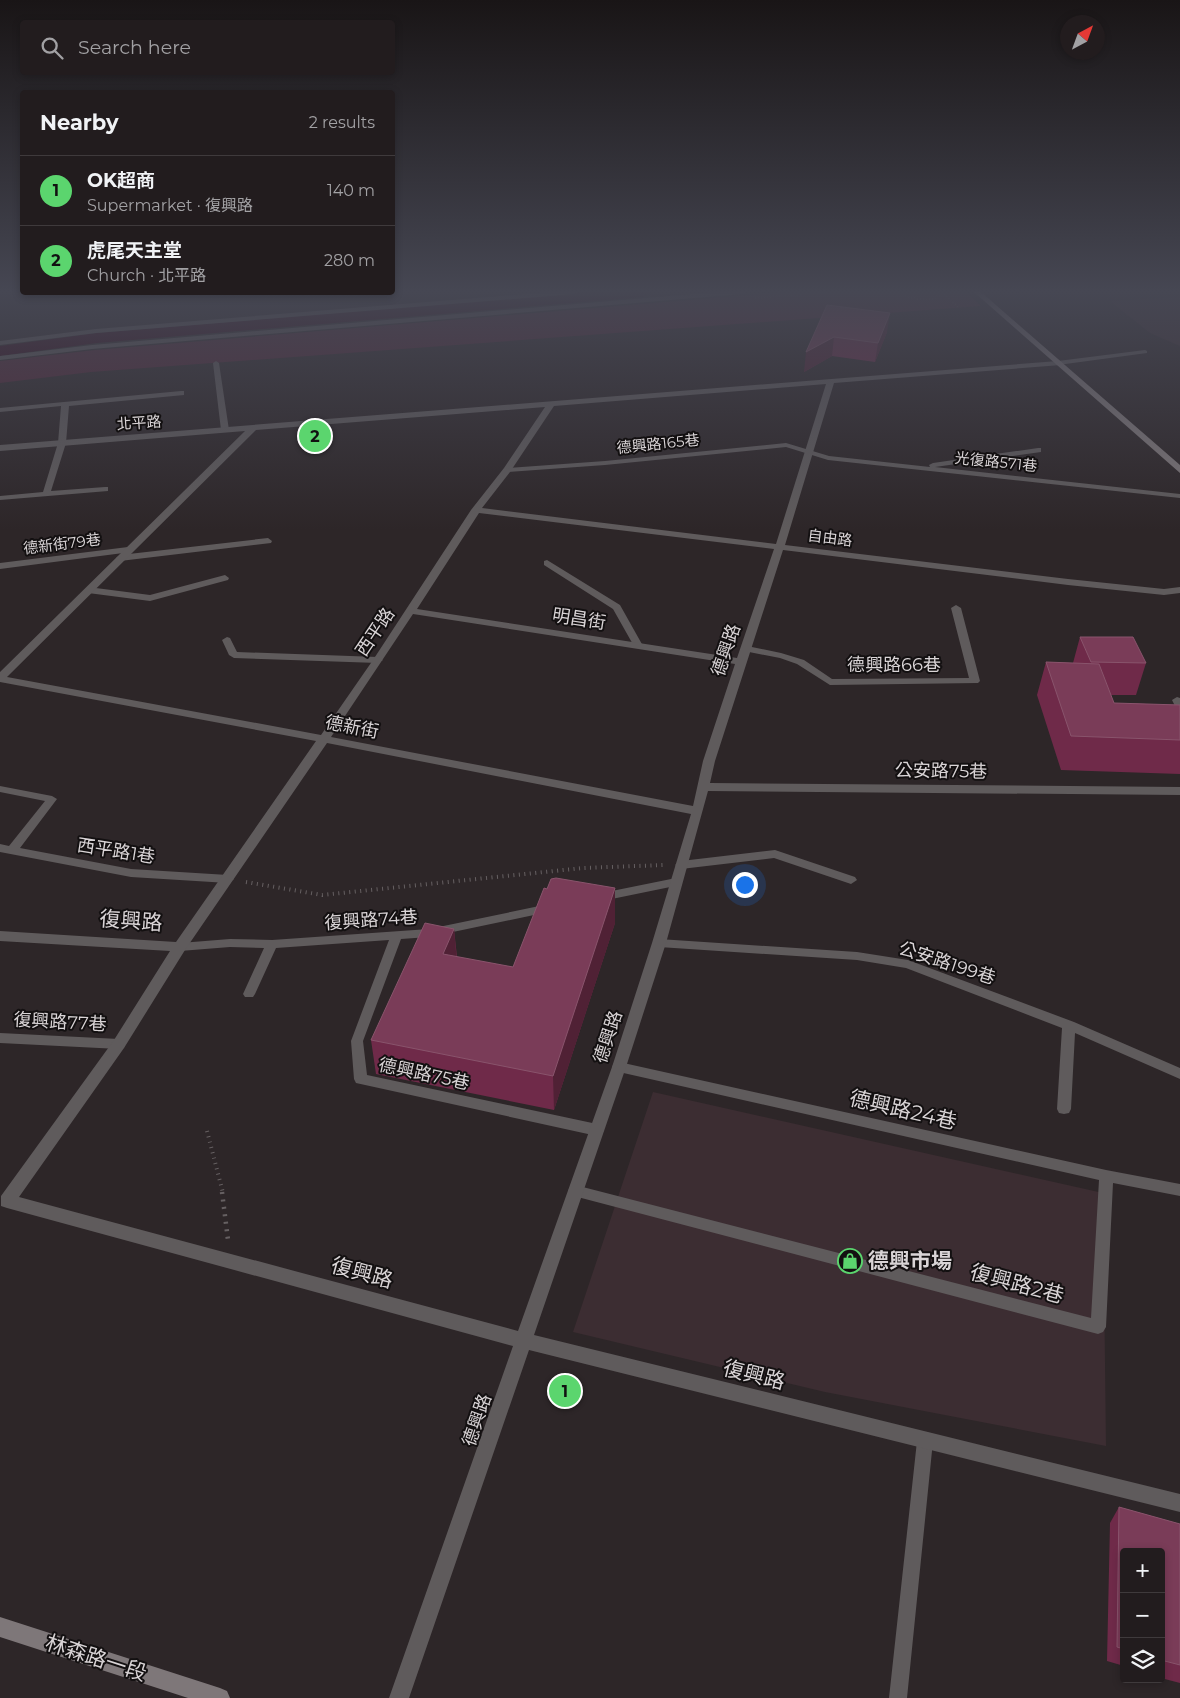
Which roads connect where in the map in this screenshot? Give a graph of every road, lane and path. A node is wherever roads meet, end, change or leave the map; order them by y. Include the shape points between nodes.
1 (217, 371) edge
2 (948, 371) edge
3 (1068, 371) edge
4 (831, 381) junction
5 (181, 393) dead end
6 (65, 404) junction
7 (551, 404) junction
8 (0, 410) edge
9 (253, 428) junction
10 (225, 430) junction
11 (62, 443) junction
12 (0, 448) edge
13 (1038, 450) dead end
14 (810, 453) junction
15 (917, 467) junction
16 (506, 470) junction
17 (1180, 470) edge
18 (105, 489) dead end
19 (46, 494) junction
20 (1180, 496) edge
21 (0, 498) edge
22 (476, 510) junction
23 (268, 541) dead end
24 (779, 547) junction
25 (128, 550) junction
26 (120, 558) junction
27 (547, 564) dead end
28 (0, 566) edge
29 (225, 578) dead end
30 (88, 590) junction
31 (1180, 590) edge
32 (956, 608) dead end
33 (411, 611) junction
34 (227, 640) dead end
35 (638, 646) junction
36 (744, 655) junction
37 (378, 660) junction
38 (0, 678) edge
39 (324, 739) junction
40 (703, 788) junction
41 (0, 789) edge
42 (1180, 791) edge
43 (698, 811) junction
44 (0, 848) edge
45 (12, 850) junction
46 (681, 866) junction
47 (228, 879) junction
48 (851, 880) dead end
49 (676, 882) junction
50 (592, 899) edge
51 (565, 904) edge
52 (0, 936) edge
53 (396, 937) junction
54 (659, 942) junction
55 (272, 944) junction
56 (180, 947) junction
57 (249, 994) dead end
58 (1070, 1025) junction
59 (0, 1038) edge
60 (119, 1044) junction
61 (618, 1067) junction
62 (1180, 1074) edge
63 (1064, 1109) dead end
64 (598, 1130) junction
65 (207, 1131) dead end
66 (1106, 1176) junction
67 (1180, 1190) edge
68 (575, 1191) junction
69 (230, 1260) junction
70 (524, 1341) junction
71 (925, 1441) junction
72 (1180, 1503) edge
73 (0, 1627) edge
74 (220, 1698) edge
75 (399, 1698) edge
76 (898, 1698) edge

1 - 10 lane
2 - 4 street, 北平路
3 - 17 street
4 - 7 street, 北平路
4 - 14 street, 德興路
5 - 6 lane
6 - 8 lane
6 - 11 lane
7 - 9 street, 北平路
7 - 16 street, 西平路
9 - 10 street, 北平路
9 - 25 street, 德新街
10 - 11 street, 北平路
11 - 12 street, 北平路
11 - 19 lane
13 - 15 lane
14 - 15 lane, 光復路571巷 via 828,458
14 - 16 lane, 德興路165巷 via 786,445
14 - 24 street, 德興路
15 - 20 lane, 光復路571巷
16 - 22 street, 西平路
18 - 19 lane
19 - 21 lane
22 - 24 street, 自由路
22 - 33 street, 西平路
23 - 26 lane
24 - 31 street, 自由路 via 1164,592
24 - 36 street, 德興路
25 - 26 street, 德新街
25 - 28 lane, 德新街79巷
26 - 30 street, 德新街
27 - 35 lane via 617,607
29 - 30 lane via 150,598
30 - 38 street, 德新街
32 - 36 lane, 德興路66巷 via 975,681 830,682 797,659
33 - 35 street, 明昌街
33 - 37 street, 西平路
34 - 37 lane via 234,655
35 - 36 street, 明昌街
36 - 40 street, 德興路
37 - 39 street, 西平路
38 - 39 street, 德新街
39 - 43 street, 德新街
39 - 47 street, 西平路
40 - 42 street, 公安路75巷
40 - 43 street, 德興路
41 - 45 lane via 52,799
43 - 46 street, 德興路
44 - 45 lane, 西平路1巷
45 - 47 lane, 西平路1巷 via 132,873
46 - 47 path via 583,868 322,895
46 - 48 lane via 775,854
46 - 49 street, 德興路
47 - 56 street, 西平路
49 - 50 lane
49 - 54 street, 德興路
51 - 53 lane, 復興路74巷
52 - 56 street, 復興路
53 - 55 lane, 復興路74巷
53 - 64 lane, 德興路75巷 via 357,1041 361,1079
54 - 58 lane, 公安路199巷 via 857,956 908,964
54 - 61 street, 德興路
55 - 56 lane, 復興路74巷
55 - 57 lane
56 - 60 street, 復興路
58 - 62 lane, 公安路199巷
58 - 63 lane
59 - 60 lane, 復興路77巷
60 - 69 street, 復興路 via 7,1201
61 - 64 street, 德興路
61 - 66 lane, 德興路24巷
64 - 68 street, 德興路
65 - 69 path via 225,1202
66 - 67 lane, 德興路24巷
66 - 68 lane, 復興路2巷 via 1098,1327
68 - 70 street, 德興路
69 - 70 street, 復興路
70 - 71 street, 復興路
70 - 75 street, 德興路
71 - 72 street, 復興路
71 - 76 lane
73 - 74 street, 林森路一段

